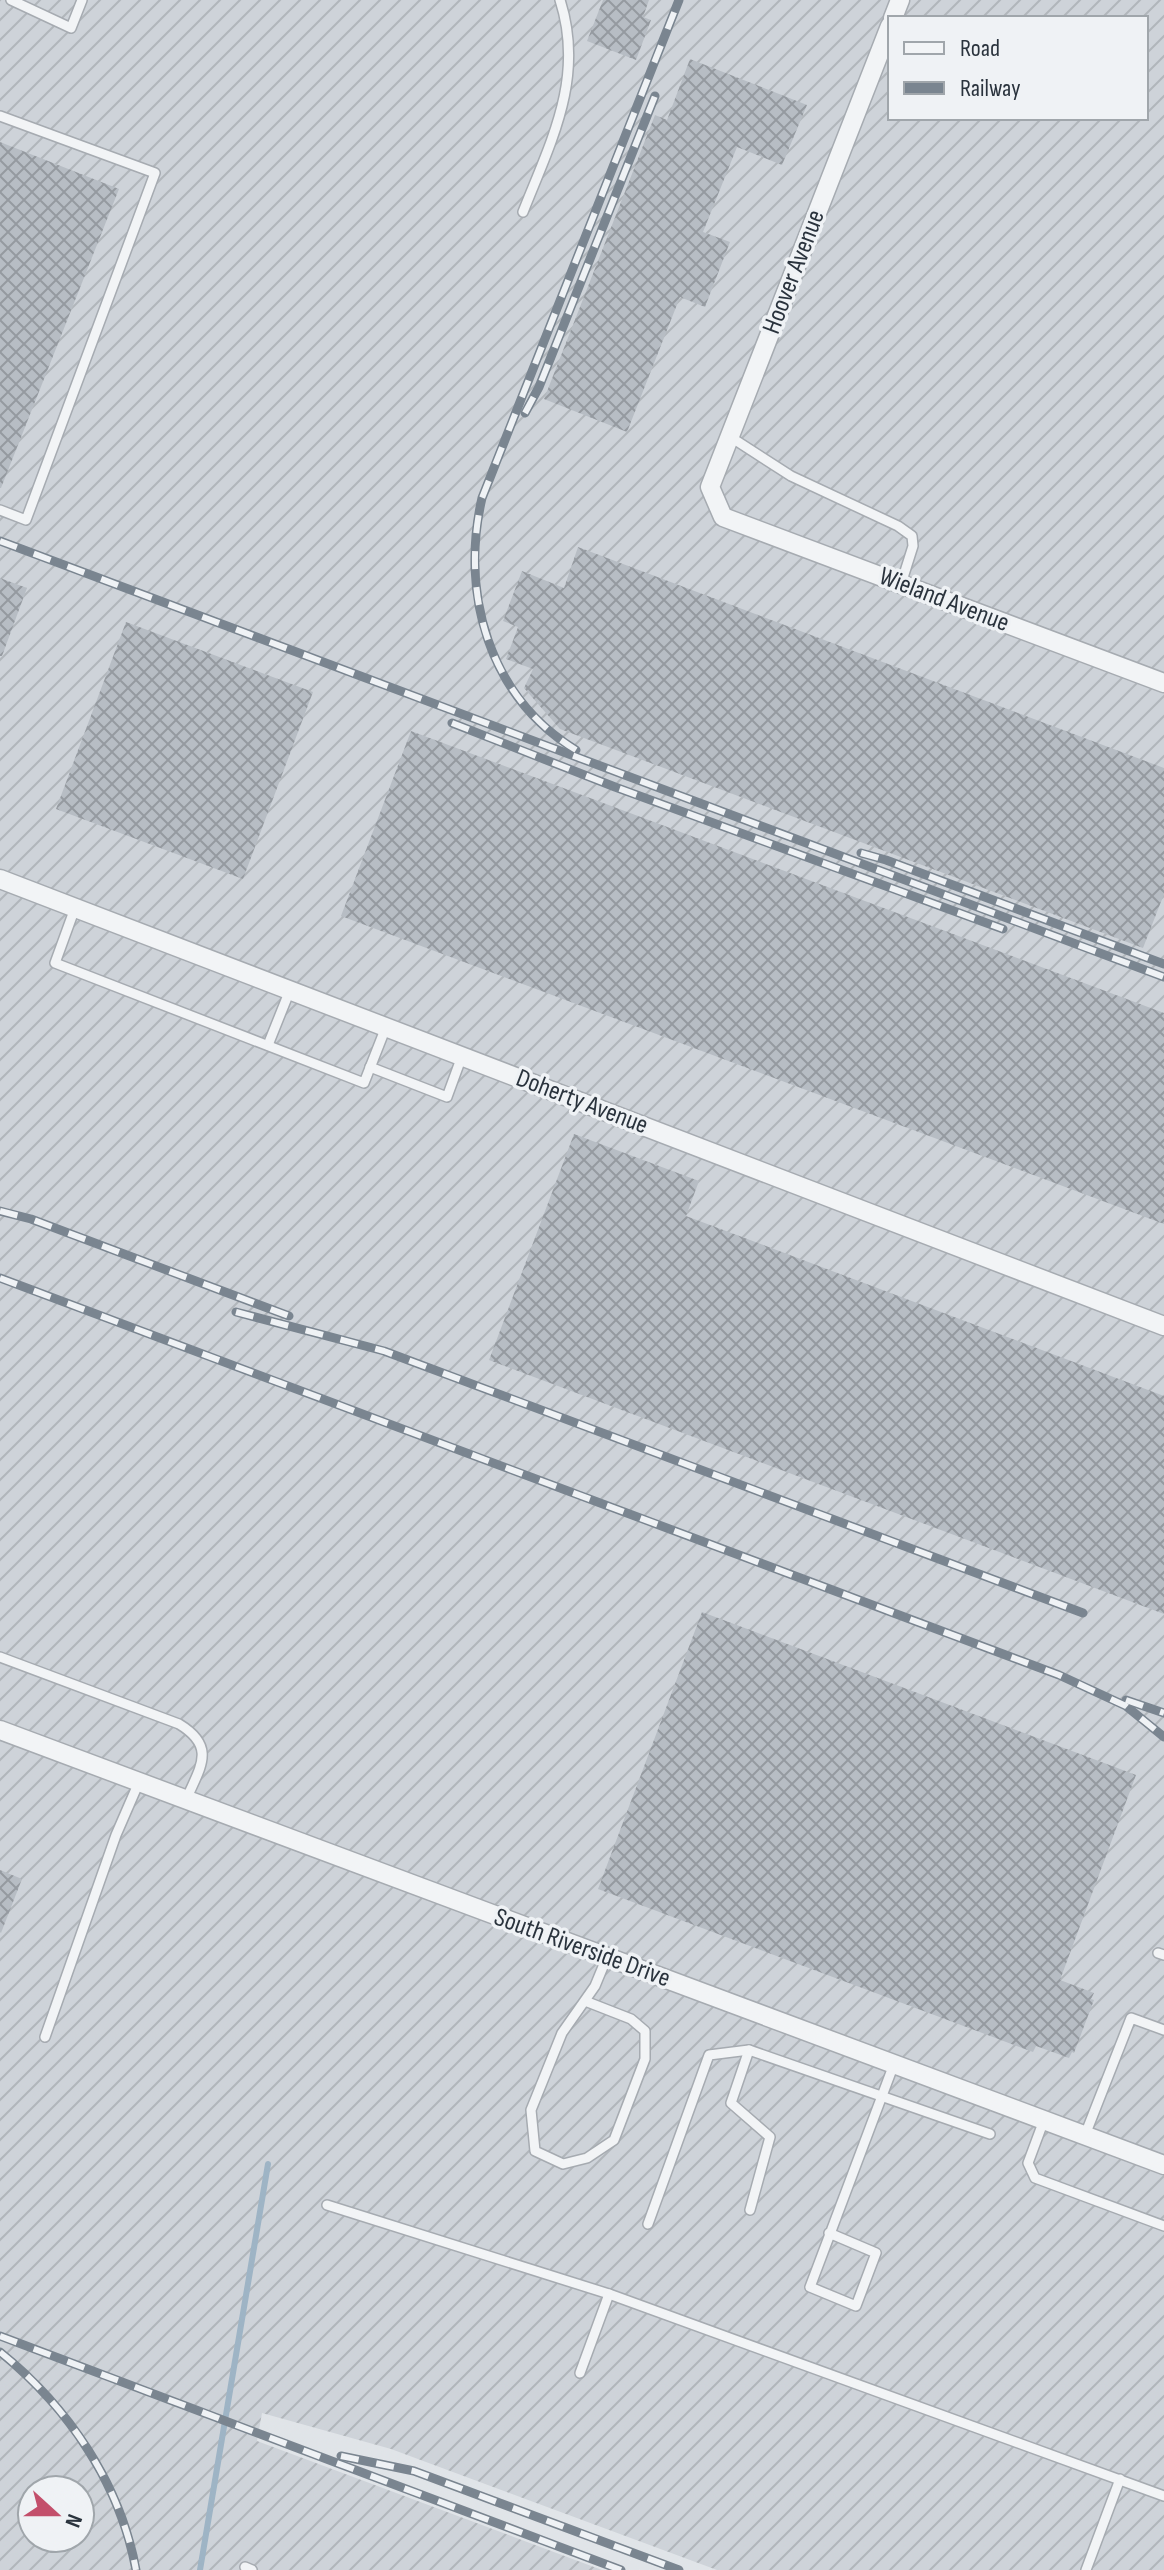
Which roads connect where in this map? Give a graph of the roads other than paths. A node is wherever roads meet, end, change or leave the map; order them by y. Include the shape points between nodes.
1 (11, 0) edge
2 (82, 0) edge
3 (560, 0) edge
4 (888, 31) edge
5 (0, 116) edge
6 (523, 212) dead end
7 (729, 436) junction
8 (0, 510) edge
9 (723, 517) joint
10 (901, 584) junction
11 (1164, 683) edge
12 (0, 879) edge
13 (75, 908) junction
14 (290, 990) junction
15 (386, 1027) junction
16 (268, 1045) junction
17 (462, 1056) junction
18 (370, 1067) junction
19 (1164, 1326) edge
20 (0, 1657) edge
21 (0, 1730) edge
22 (139, 1782) junction
23 (186, 1800) junction
24 (607, 1957) junction
25 (585, 2001) junction
26 (1164, 2030) edge
27 (45, 2037) dead end
28 (749, 2050) junction
29 (894, 2064) junction
30 (883, 2095) junction
31 (1044, 2120) junction
32 (990, 2134) dead end
33 (1085, 2135) junction
34 (1164, 2165) edge
35 (327, 2205) dead end
36 (750, 2210) dead end
37 (648, 2224) dead end
38 (1164, 2226) edge
39 (829, 2233) junction
40 (609, 2294) junction
41 (580, 2373) dead end
42 (1120, 2479) junction
43 (1164, 2496) edge
44 (1086, 2570) edge

1 - 2 lane via 71,28
3 - 6 lane via 570,60 562,113
4 - 7 street, Hoover Avenue
5 - 8 lane via 155,173 26,520
7 - 9 street, Hoover Avenue via 710,487
7 - 10 lane via 791,476 912,536
9 - 10 street, Wieland Avenue
10 - 11 street, Wieland Avenue
12 - 13 street, Doherty Avenue
13 - 14 street, Doherty Avenue
13 - 16 lane via 55,963
14 - 15 street, Doherty Avenue
14 - 16 lane
15 - 17 street, Doherty Avenue
15 - 18 lane
16 - 18 lane via 364,1083
17 - 18 lane via 447,1097
17 - 19 street, Doherty Avenue
20 - 23 lane via 191,1731 201,1742 204,1758
21 - 22 street, South Riverside Drive
22 - 23 street, South Riverside Drive
22 - 27 lane
23 - 24 street, South Riverside Drive
24 - 25 lane
24 - 29 street, South Riverside Drive
25 - 25 lane via 562,2033 531,2110 535,2151 563,2164 587,2158 614,2140 645,2059 645,2031 631,2019
26 - 33 lane via 1131,2018
28 - 30 lane
28 - 36 lane via 731,2103 770,2137
28 - 37 lane via 709,2055
29 - 30 lane
29 - 31 street, South Riverside Drive
30 - 32 lane
30 - 39 lane
31 - 33 street, South Riverside Drive
31 - 38 lane via 1028,2163 1035,2178
33 - 34 street, South Riverside Drive
35 - 40 lane
39 - 39 lane via 810,2287 856,2306 876,2253
40 - 41 lane
40 - 42 lane
42 - 43 lane
42 - 44 lane

